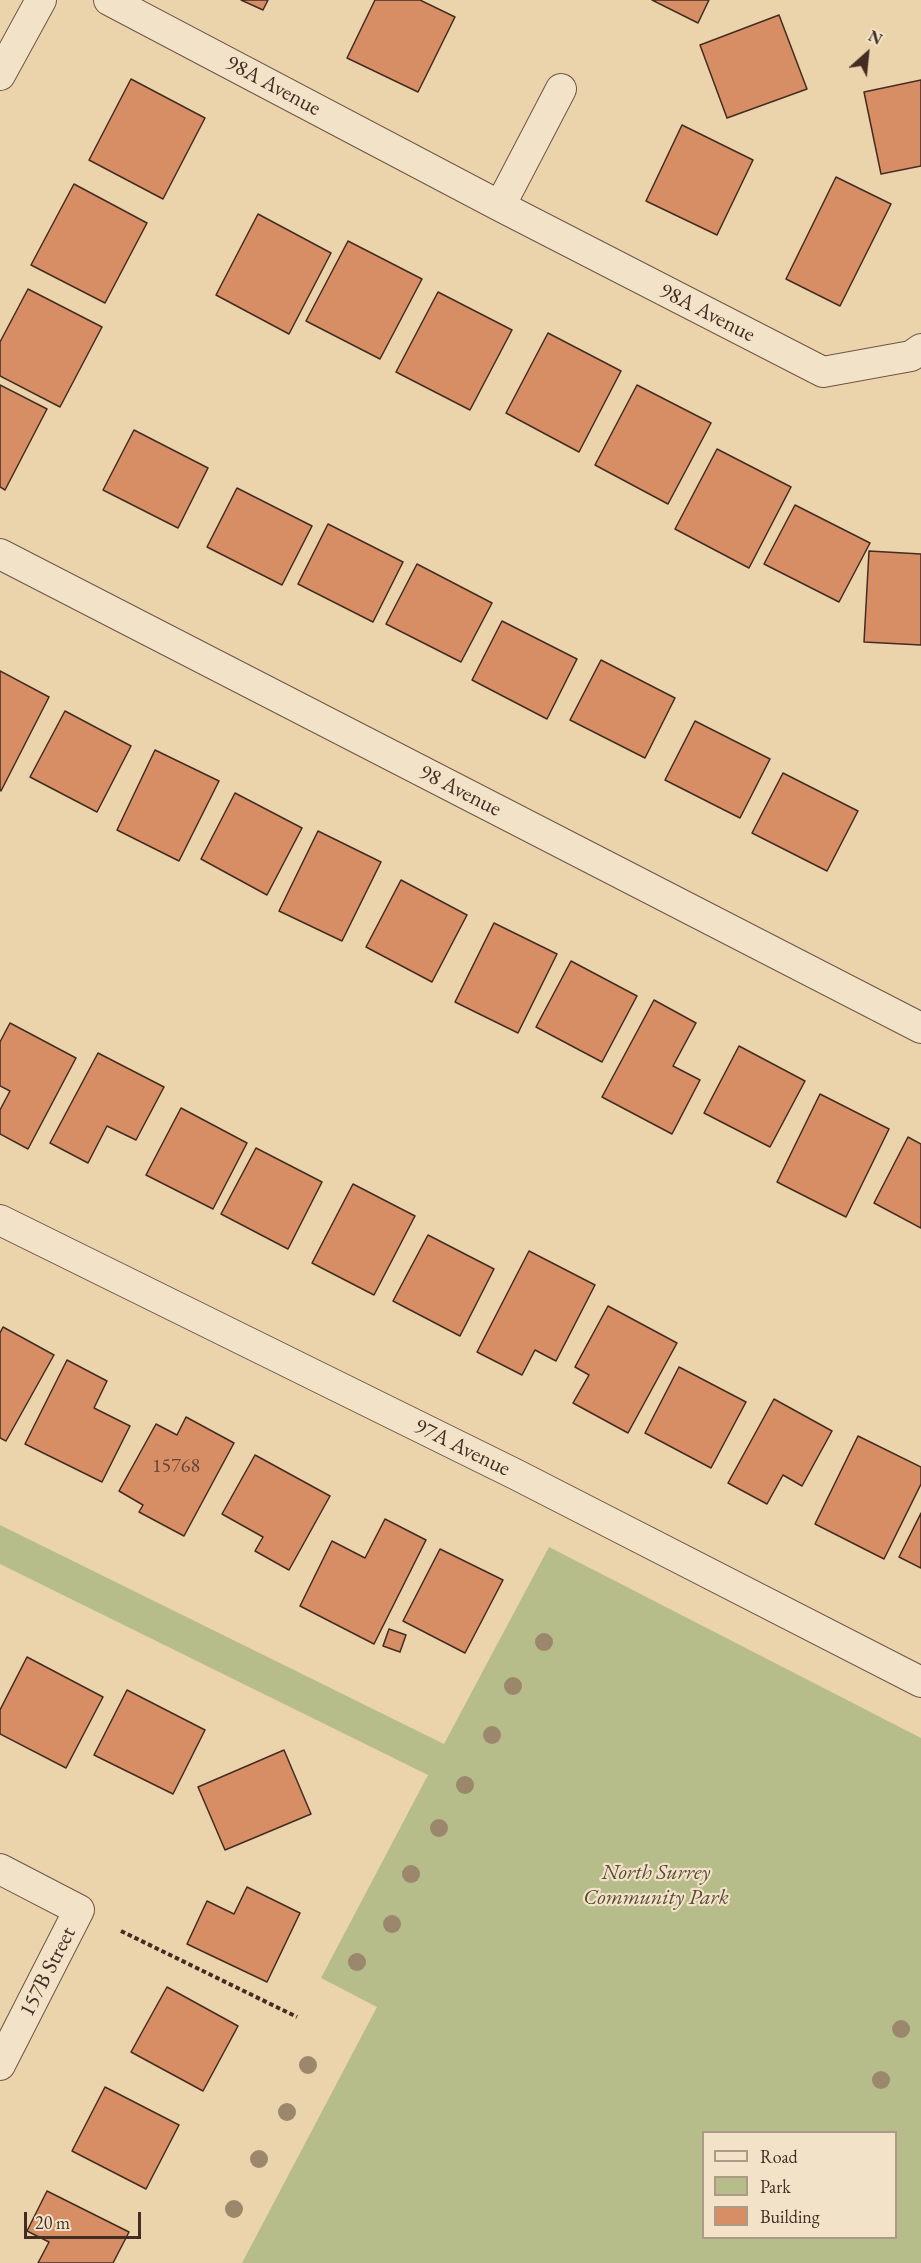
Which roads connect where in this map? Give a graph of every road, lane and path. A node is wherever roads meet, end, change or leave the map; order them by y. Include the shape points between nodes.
1 (41, 0) edge
2 (109, 0) edge
3 (0, 75) edge
4 (561, 89) dead end
5 (500, 206) junction
6 (921, 349) edge
7 (0, 554) edge
8 (921, 1028) edge
9 (0, 1220) edge
10 (921, 1682) edge
11 (0, 1869) edge
12 (121, 1931) dead end
13 (297, 2018) dead end
14 (0, 2065) edge

1 - 3 street
2 - 5 street, 98A Avenue
4 - 5 street
5 - 6 street, 98A Avenue via 823,372 911,356
7 - 8 street, 98 Avenue
9 - 10 street, 97A Avenue via 517,1475
11 - 14 street, 157B Street via 79,1910
12 - 13 path

